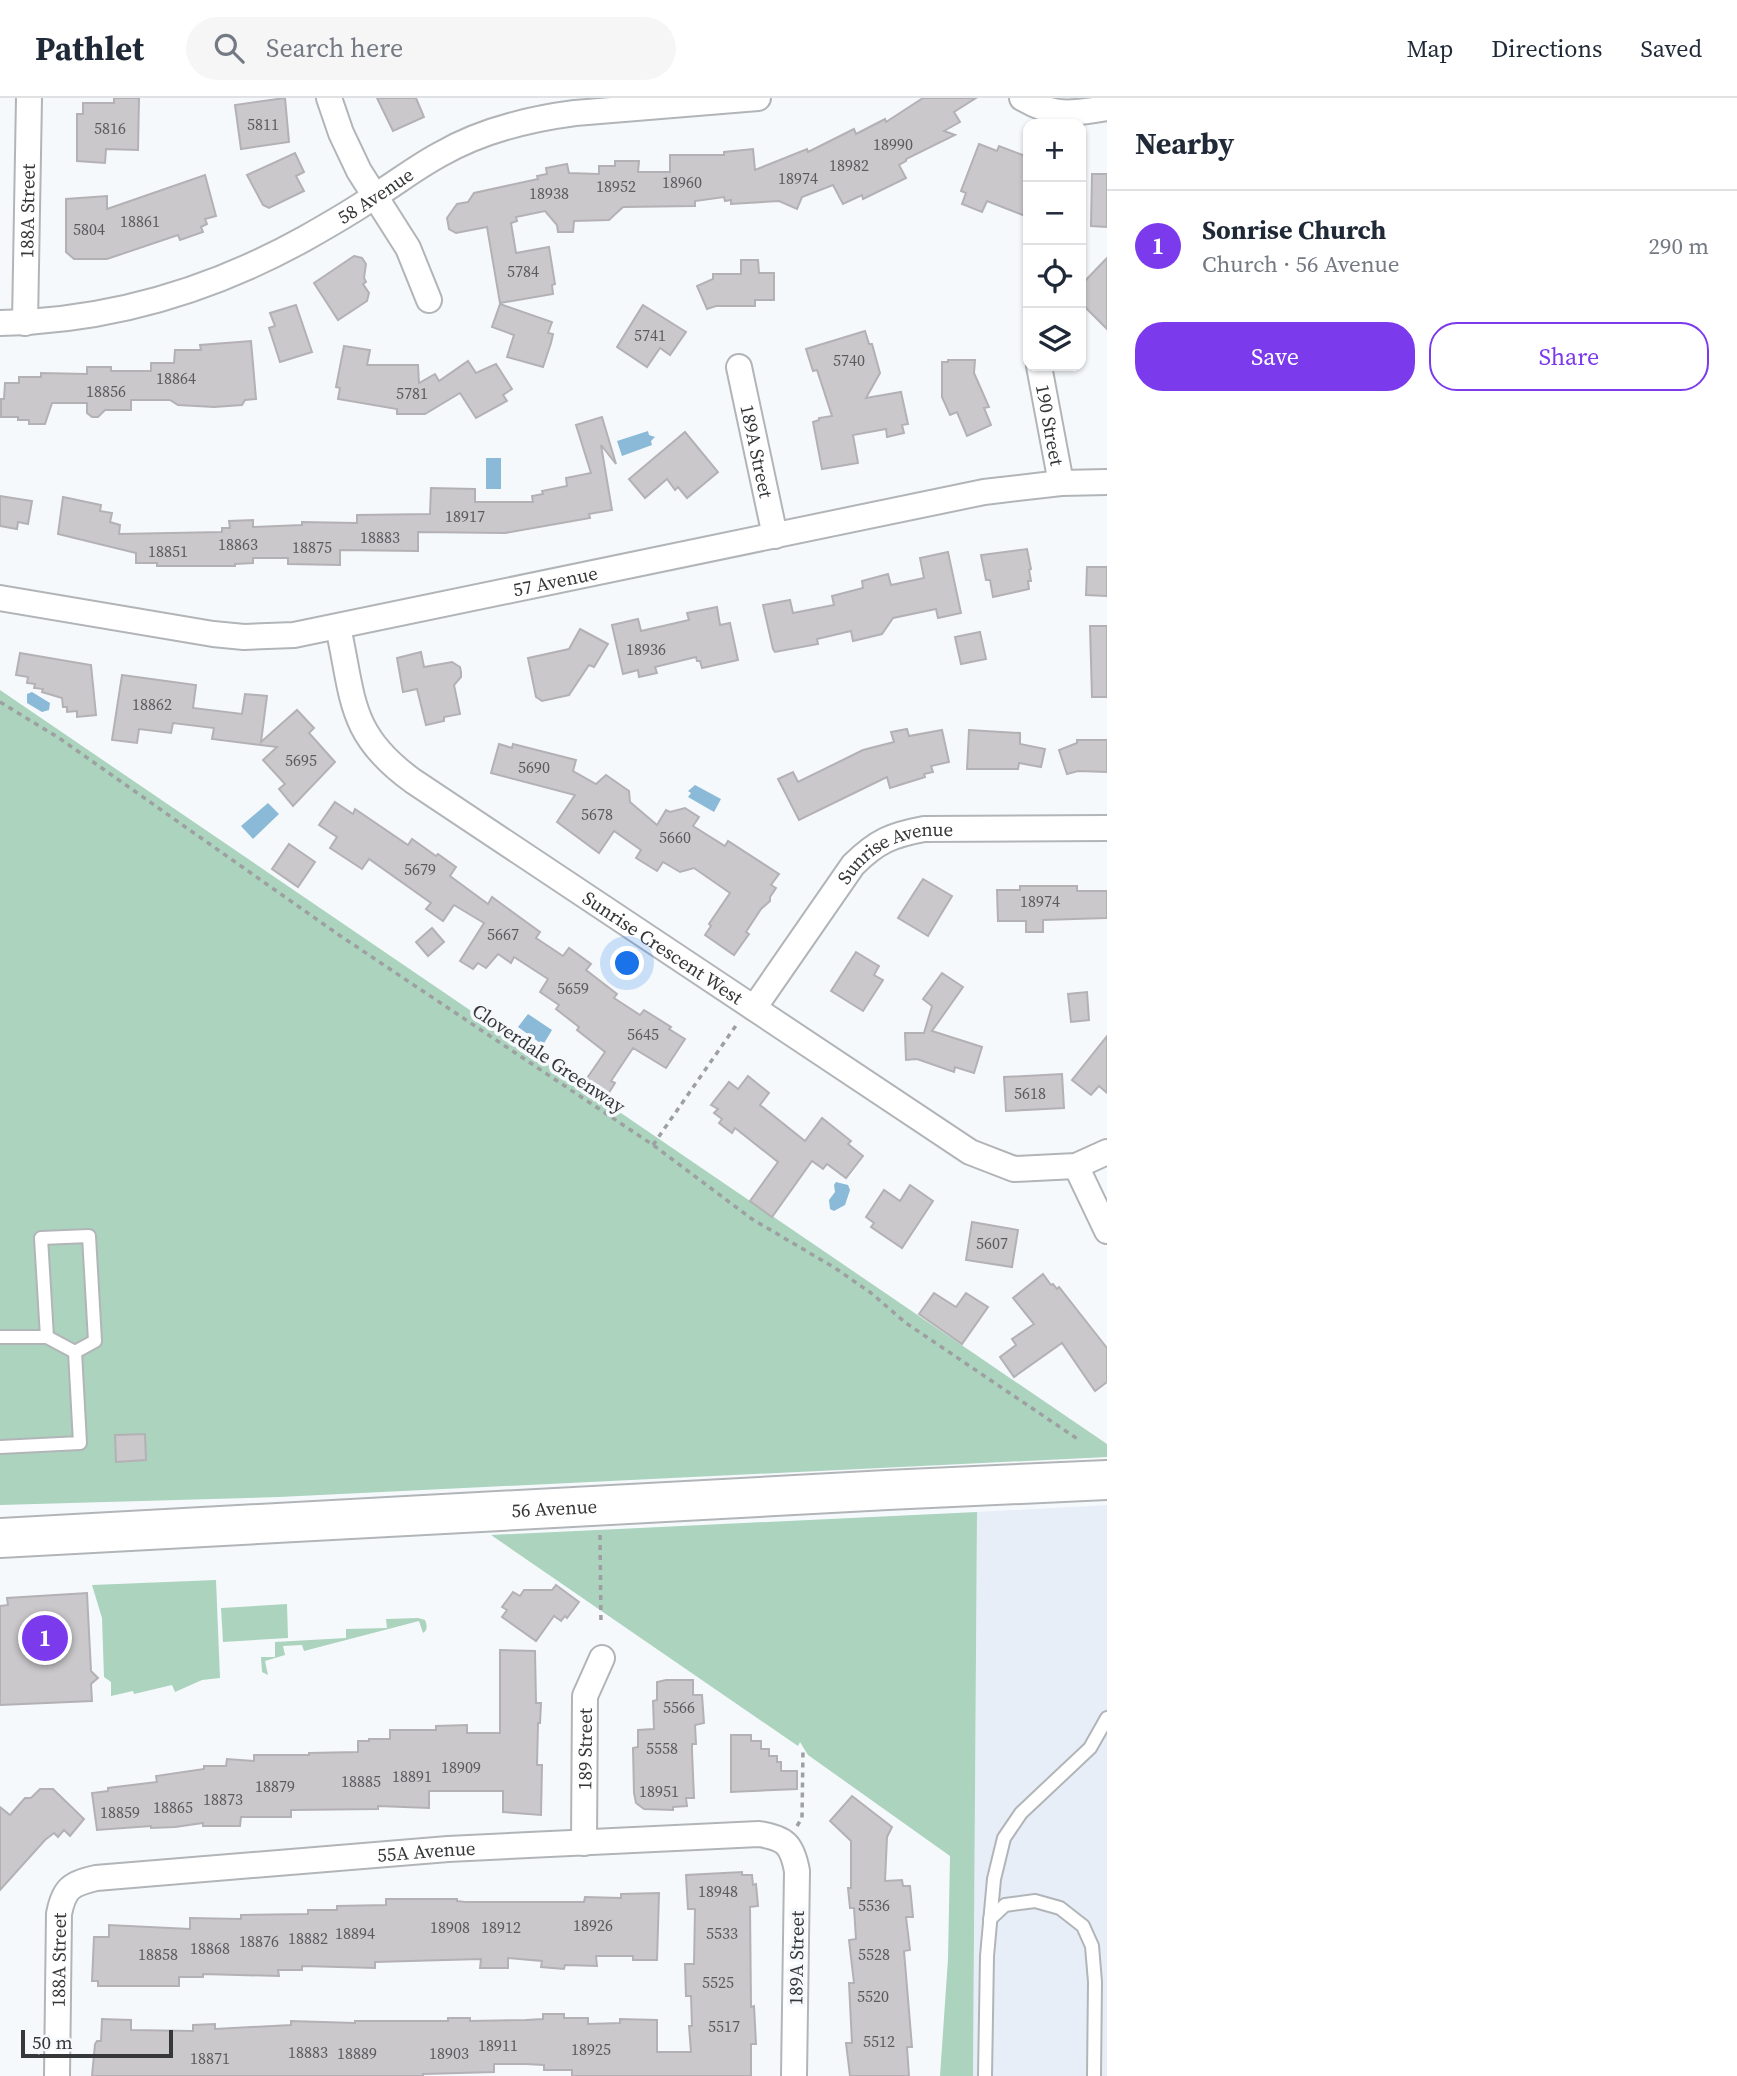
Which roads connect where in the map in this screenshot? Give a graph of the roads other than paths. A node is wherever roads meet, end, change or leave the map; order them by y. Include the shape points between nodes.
1 (29, 98) edge
2 (329, 98) edge
3 (758, 98) edge
4 (1022, 98) edge
5 (574, 106) edge
6 (1107, 108) edge
7 (375, 197) junction
8 (429, 300) dead end
9 (0, 323) edge
10 (25, 323) junction
11 (740, 367) dead end
12 (1040, 371) edge
13 (1107, 482) edge
14 (1061, 483) junction
15 (775, 536) junction
16 (0, 598) edge
17 (338, 627) junction
18 (1107, 828) edge
19 (747, 1014) junction
20 (1107, 1152) edge
21 (1076, 1166) junction
22 (1107, 1231) edge
23 (0, 1337) edge
24 (47, 1338) junction
25 (75, 1352) junction
26 (0, 1447) edge
27 (1107, 1480) edge
28 (0, 1538) edge
29 (601, 1658) dead end
30 (1107, 1718) edge
31 (786, 1842) joint
32 (584, 1843) junction
33 (67, 1890) joint
34 (990, 1919) junction
35 (57, 2076) edge
36 (794, 2076) edge
37 (985, 2076) edge
38 (1094, 2076) edge

1 - 10 street, 188A Street
2 - 7 street via 341,133
3 - 5 street, 58 Avenue
4 - 6 street via 1042,109 1069,114
5 - 7 street, 58 Avenue via 441,153
7 - 8 street via 408,248
7 - 10 street, 58 Avenue via 253,266 201,288 96,315
9 - 10 street, 58 Avenue
11 - 15 street, 189A Street
12 - 14 street, 190 Street
13 - 14 street, 57 Avenue
14 - 15 street, 57 Avenue via 984,492
15 - 17 street, 57 Avenue
16 - 17 street, 57 Avenue via 234,636 293,635
17 - 19 street, Sunrise Crescent West via 357,715 377,751
18 - 19 street, Sunrise Avenue via 924,829 896,834 872,846 853,864
19 - 21 street, Sunrise Crescent West via 970,1152 1014,1169
20 - 21 street
21 - 22 street
23 - 24 lane
24 - 25 lane
24 - 25 lane via 41,1238 89,1236 95,1341
25 - 26 lane via 80,1443
27 - 28 highway, 56 Avenue
29 - 32 street, 189 Street via 585,1696
30 - 34 lane via 1090,1748 1028,1806 1004,1838
31 - 32 street, 55A Avenue via 759,1834
31 - 36 street, 189A Street via 797,1871
32 - 33 street, 55A Avenue via 448,1849 96,1878
33 - 35 street, 188A Street via 59,1914
34 - 37 lane
34 - 38 lane via 1005,1905 1035,1901 1060,1908 1083,1926 1092,1946 1095,1982

